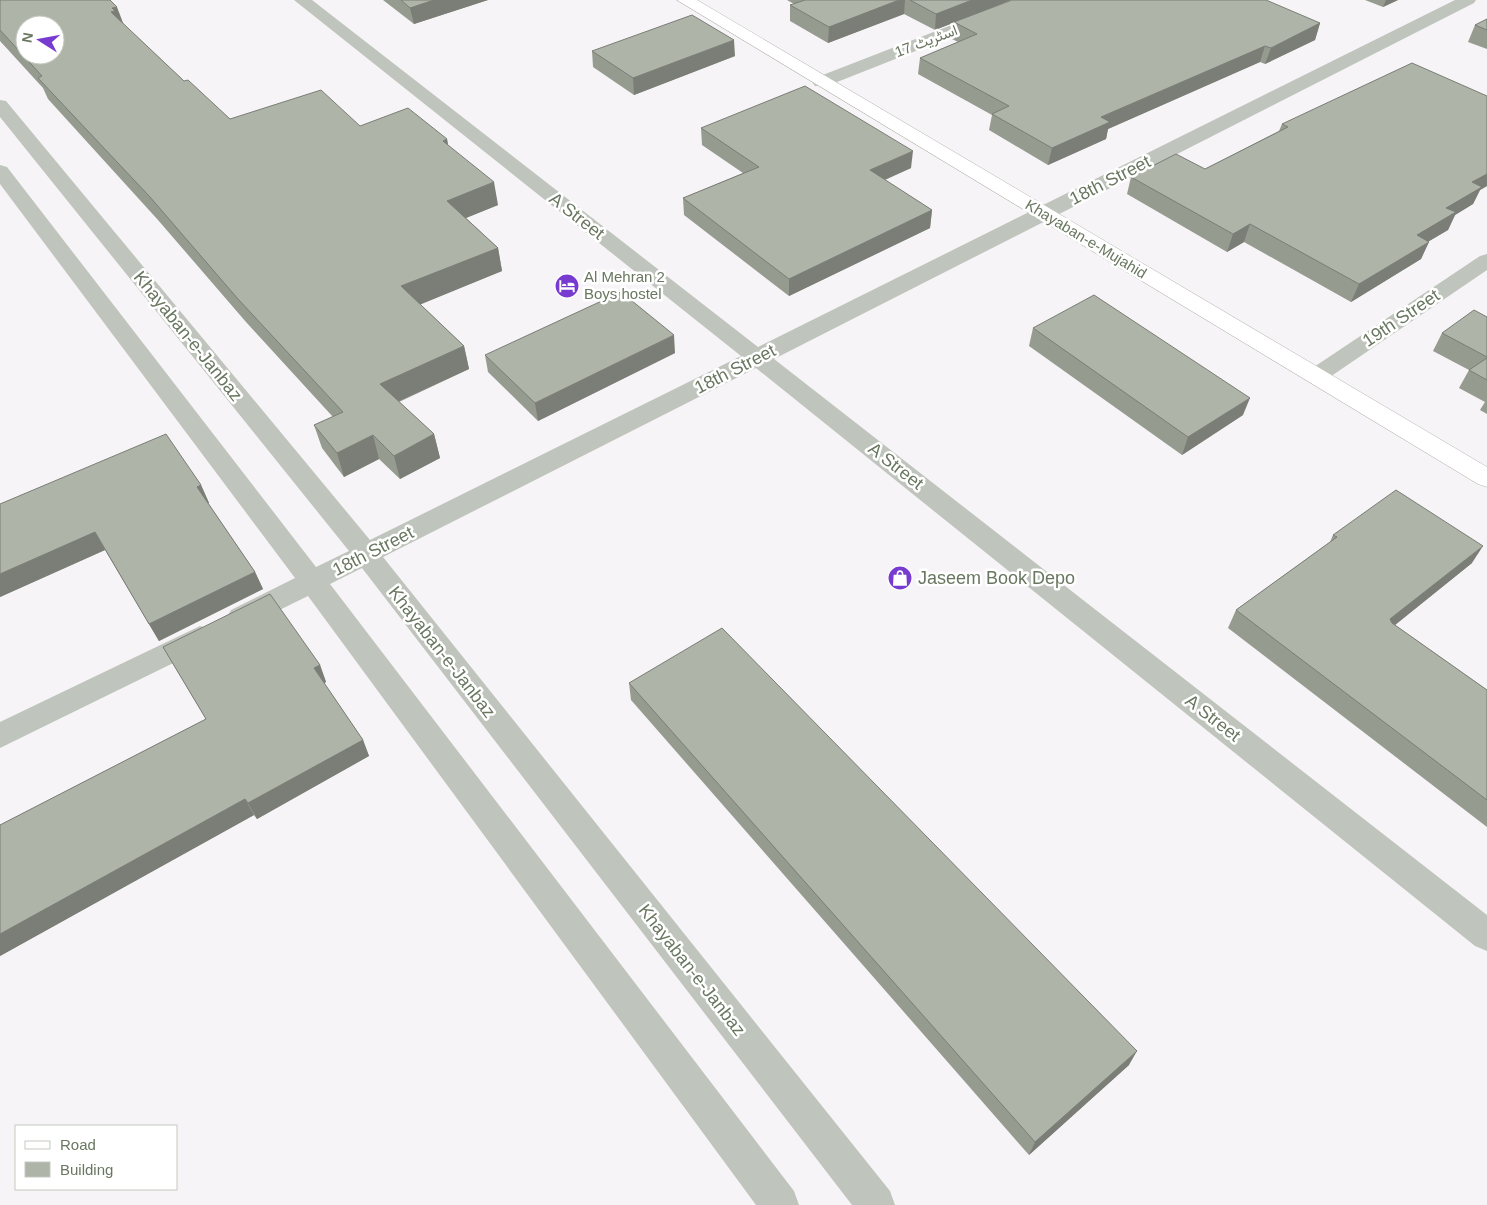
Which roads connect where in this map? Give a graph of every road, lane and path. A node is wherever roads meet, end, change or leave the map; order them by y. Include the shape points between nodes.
1 (302, 0) edge
2 (685, 0) edge
3 (1031, 0) edge
4 (1468, 0) edge
5 (821, 82) junction
6 (0, 105) edge
7 (0, 171) edge
8 (1043, 213) junction
9 (1487, 260) edge
10 (758, 358) junction
11 (1316, 376) junction
12 (1487, 478) edge
13 (366, 554) junction
14 (312, 581) junction
15 (0, 736) edge
16 (1487, 935) edge
17 (780, 1205) edge
18 (876, 1205) edge

1 - 10 street, A Street
2 - 5 main road, Khayaban-e-Mujahid
3 - 5 street, اسٹریٹ 17
4 - 8 street, 18th Street
5 - 8 main road, Khayaban-e-Mujahid
6 - 13 street, Khayaban-e-Janbaz
7 - 14 street
8 - 10 street, 18th Street
8 - 11 main road, Khayaban-e-Mujahid
9 - 11 street, 19th Street
10 - 13 street, 18th Street
10 - 16 street, A Street
11 - 12 main road, Khayaban-e-Mujahid
13 - 14 street, 18th Street
13 - 18 street, Khayaban-e-Janbaz
14 - 15 street, 18th Street
14 - 17 street

